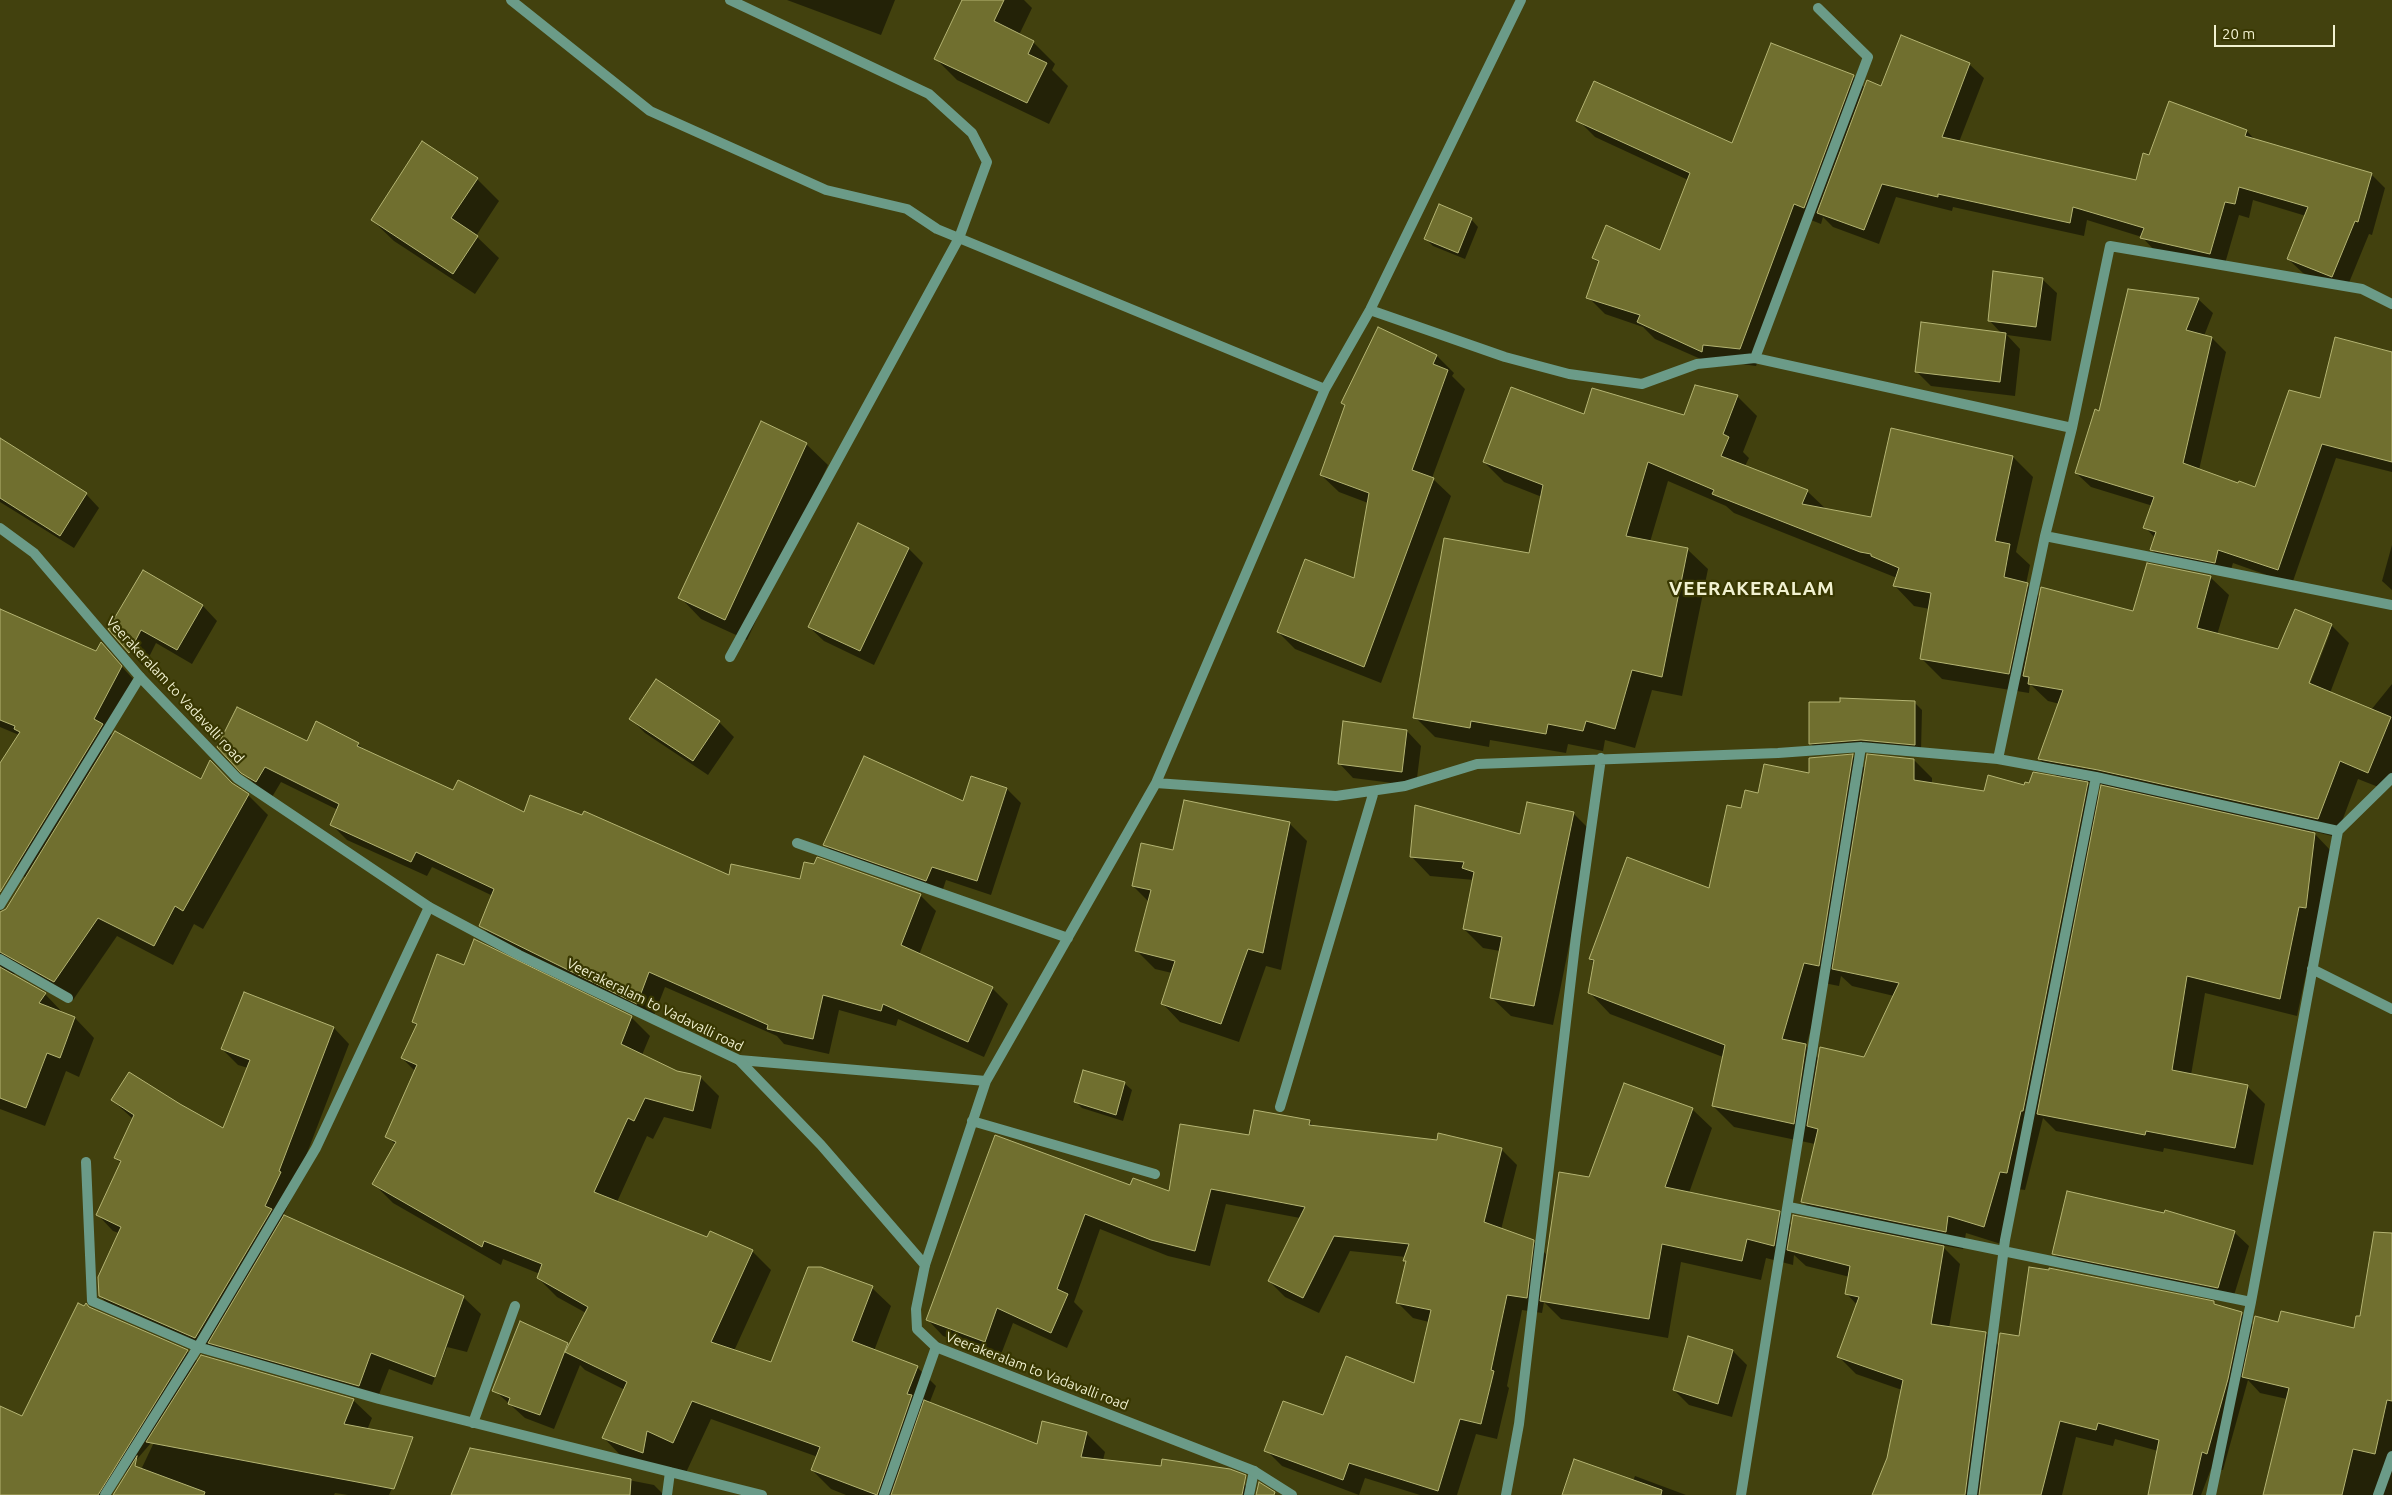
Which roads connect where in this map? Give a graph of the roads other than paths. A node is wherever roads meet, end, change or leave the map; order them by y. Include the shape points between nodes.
1 (511, 0) edge
2 (730, 0) edge
3 (1521, 0) edge
4 (1818, 8) dead end
5 (959, 238) junction
6 (2392, 304) edge
7 (1370, 310) junction
8 (1755, 358) junction
9 (1325, 389) junction
10 (2072, 428) junction
11 (0, 528) edge
12 (2045, 536) junction
13 (2392, 605) edge
14 (730, 658) dead end
15 (140, 677) junction
16 (1861, 747) junction
17 (1601, 758) junction
18 (1998, 758) junction
19 (2096, 777) junction
20 (2392, 778) edge
21 (1156, 783) junction
22 (1374, 791) junction
23 (2338, 831) junction
24 (797, 843) dead end
25 (0, 905) edge
26 (429, 907) junction
27 (1068, 938) junction
28 (0, 959) edge
29 (2312, 969) junction
30 (68, 998) dead end
31 (2392, 1009) edge
32 (740, 1060) junction
33 (986, 1081) junction
34 (1280, 1107) dead end
35 (972, 1121) junction
36 (86, 1162) dead end
37 (1155, 1174) dead end
38 (1789, 1207) junction
39 (2004, 1253) junction
40 (925, 1265) junction
41 (2251, 1302) junction
42 (516, 1306) dead end
43 (198, 1347) junction
44 (936, 1347) junction
45 (473, 1423) junction
46 (2392, 1456) edge
47 (1254, 1471) junction
48 (670, 1472) junction
49 (105, 1495) edge
50 (667, 1495) edge
51 (762, 1495) edge
52 (884, 1495) edge
53 (1249, 1495) edge
54 (1292, 1495) edge
55 (1506, 1495) edge
56 (1741, 1495) edge
57 (1972, 1495) edge
58 (2210, 1495) edge
59 (2378, 1495) edge

1 - 5 street via 650,111 826,190 908,209 937,229
2 - 5 street via 929,94 972,133 987,162
3 - 7 street
4 - 8 street via 1868,57
5 - 9 street
5 - 14 street
6 - 10 street via 2362,289 2110,246
7 - 8 street via 1505,357 1569,374 1642,384 1697,364
7 - 9 street
8 - 10 street
9 - 21 street
10 - 12 street
11 - 15 street, Veerakeralam to Vadavalli road via 34,552
12 - 13 street
12 - 18 street
15 - 25 street
15 - 26 street, Veerakeralam to Vadavalli road via 237,778
16 - 17 street
16 - 18 street
16 - 38 street
17 - 22 street via 1477,764 1405,786
17 - 55 street via 1576,936 1519,1424
18 - 19 street
19 - 23 street
19 - 39 street
20 - 23 street
21 - 22 street via 1336,796
21 - 27 street
22 - 34 street
23 - 29 street
24 - 27 street
26 - 32 street, Veerakeralam to Vadavalli road via 519,955
26 - 43 street via 316,1148
27 - 33 street
28 - 30 street
29 - 31 street
29 - 41 street
32 - 33 street
32 - 40 street, Veerakeralam to Vadavalli road via 821,1145
33 - 35 street
35 - 37 street
35 - 40 street
36 - 43 street via 92,1301
38 - 39 street
38 - 56 street
39 - 41 street
39 - 57 street
40 - 44 street, Veerakeralam to Vadavalli road via 916,1309 917,1329
41 - 58 street
42 - 45 street
43 - 45 street
43 - 49 street
44 - 47 street, Veerakeralam to Vadavalli road
44 - 52 street
45 - 48 street
46 - 59 street
47 - 53 street
47 - 54 street, Veerakeralam to Vadavalli road
48 - 50 street
48 - 51 street

